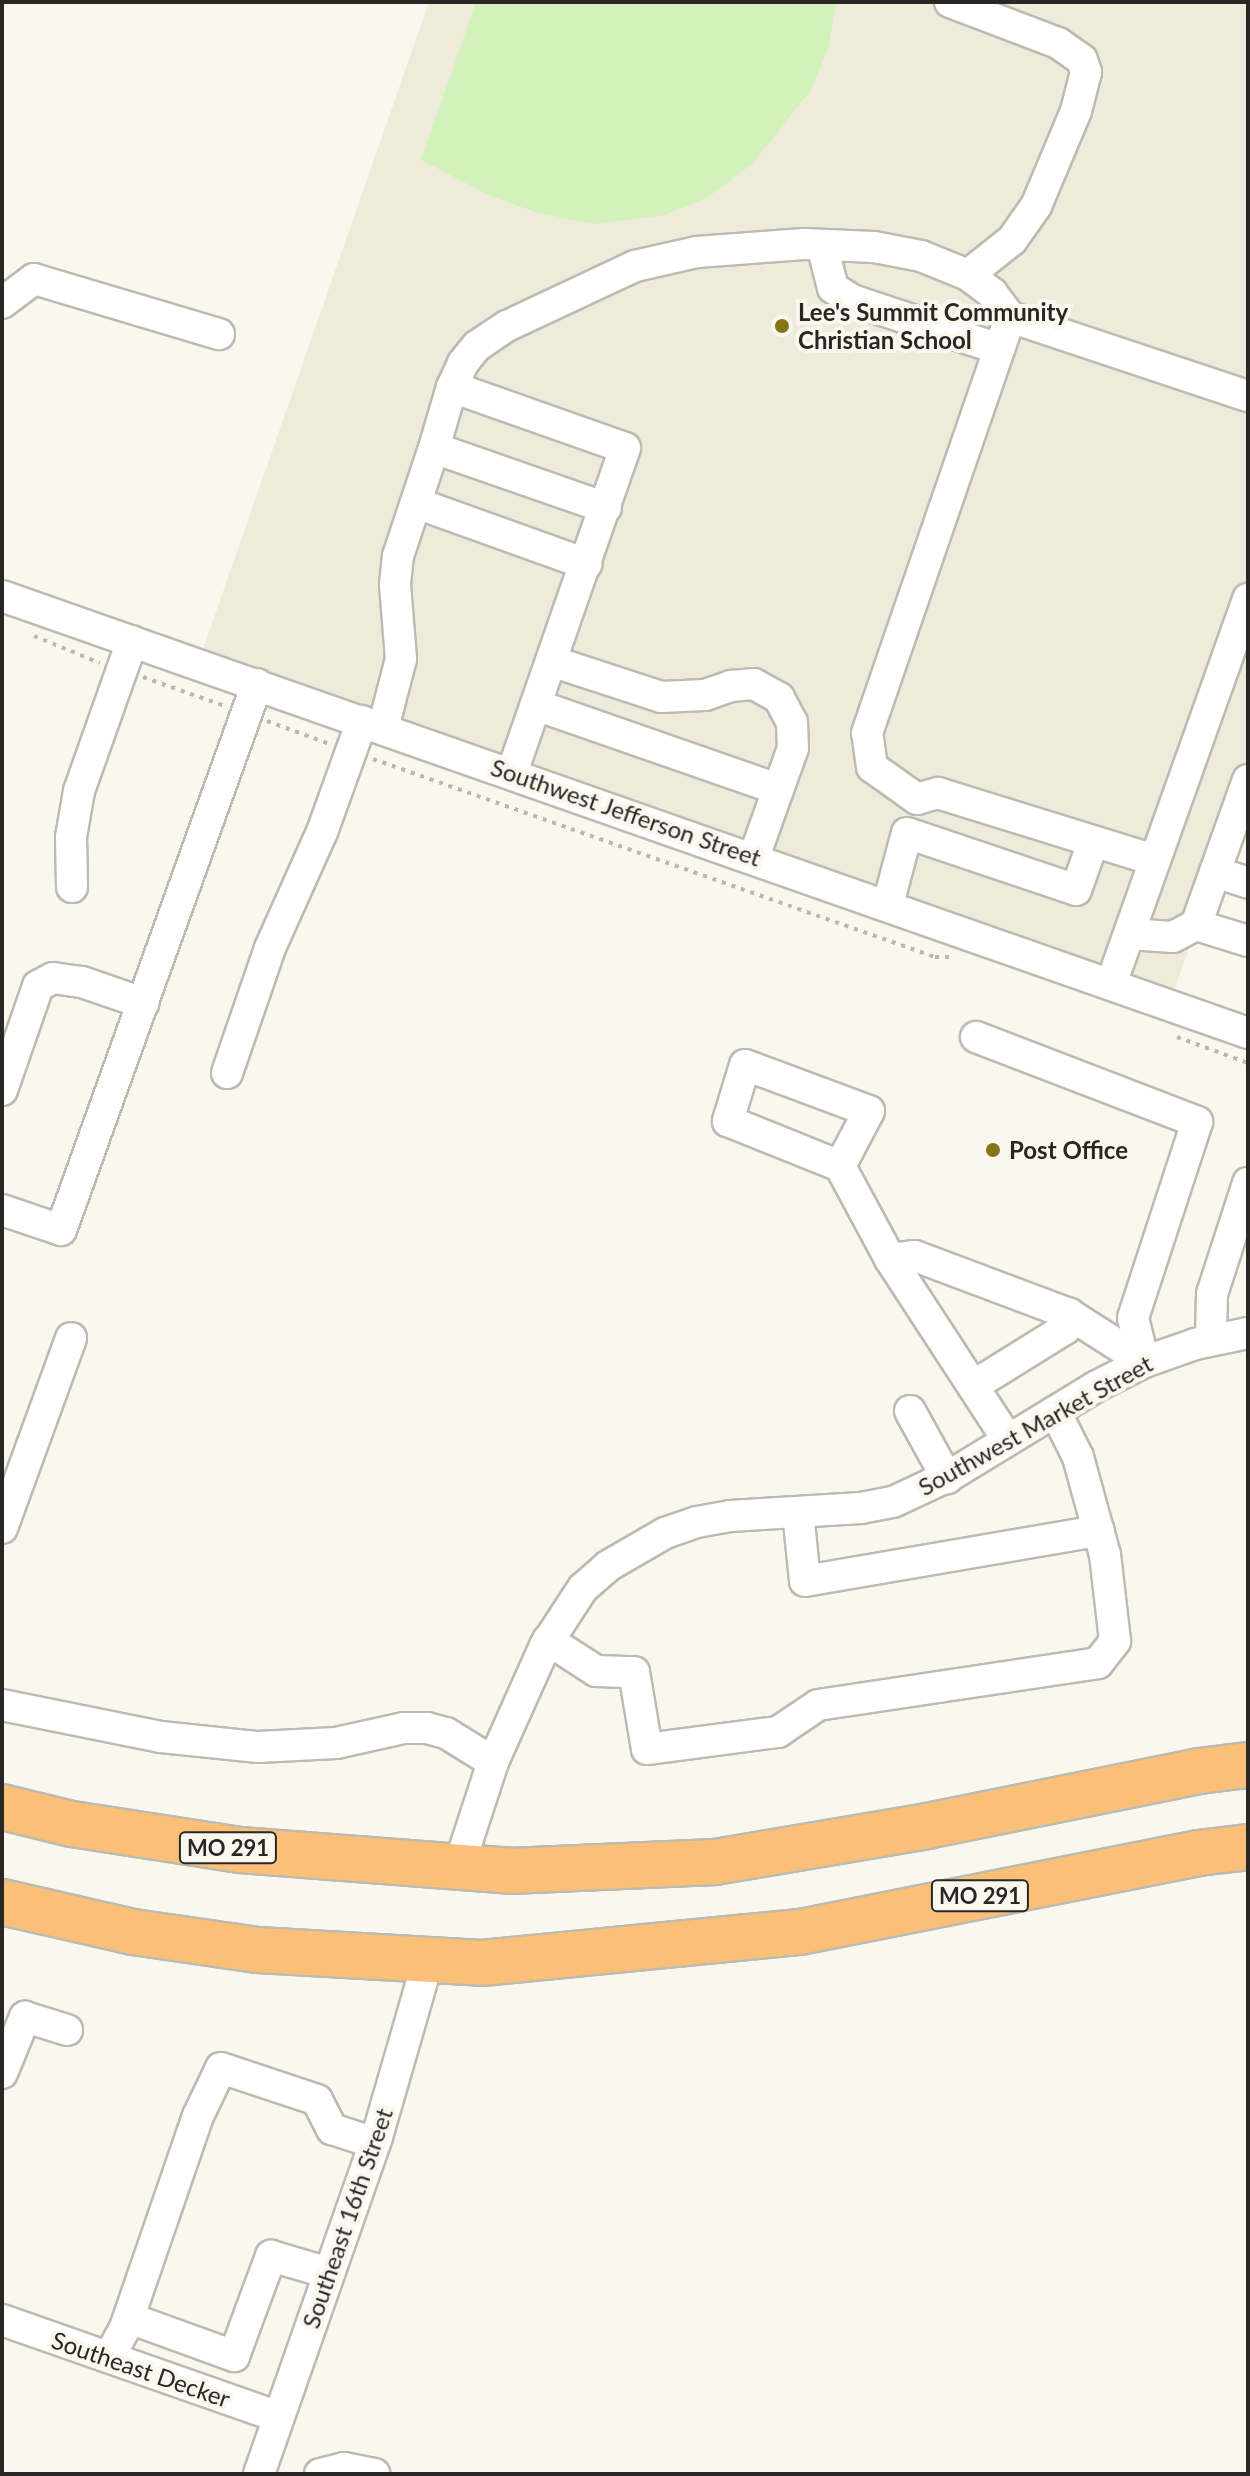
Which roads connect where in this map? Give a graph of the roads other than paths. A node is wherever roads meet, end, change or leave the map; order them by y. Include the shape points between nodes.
1 (950, 2) edge
2 (822, 245) junction
3 (968, 275) junction
4 (2, 303) edge
5 (1010, 317) junction
6 (219, 334) dead end
7 (999, 349) junction
8 (452, 387) junction
9 (1248, 396) edge
10 (434, 448) junction
11 (416, 503) junction
12 (606, 508) junction
13 (586, 564) junction
14 (2, 596) edge
15 (1248, 599) edge
16 (132, 641) junction
17 (551, 661) junction
18 (257, 684) junction
19 (536, 705) junction
20 (372, 724) junction
21 (512, 772) junction
22 (1248, 780) edge
23 (777, 789) junction
24 (917, 799) junction
25 (907, 833) junction
26 (1093, 842) junction
27 (754, 857) junction
28 (1155, 860) junction
29 (1215, 872) junction
30 (1248, 883) edge
31 (72, 887) dead end
32 (888, 904) junction
33 (1196, 925) junction
34 (1129, 934) junction
35 (1248, 941) edge
36 (1111, 984) junction
37 (143, 1003) junction
38 (1248, 1033) edge
39 (976, 1037) dead end
40 (227, 1073) dead end
41 (2, 1090) edge
42 (840, 1166) dead end
43 (1248, 1183) edge
44 (2, 1210) edge
45 (890, 1259) junction
46 (1069, 1314) junction
47 (1248, 1333) edge
48 (71, 1338) dead end
49 (1211, 1340) junction
50 (1144, 1362) junction
51 (973, 1386) junction
52 (910, 1411) dead end
53 (1055, 1411) junction
54 (1008, 1440) junction
55 (947, 1478) junction
56 (798, 1512) junction
57 (2, 1528) edge
58 (1099, 1531) junction
59 (548, 1640) junction
60 (2, 1705) edge
61 (493, 1762) junction
62 (1248, 1765) edge
63 (2, 1807) edge
64 (1248, 1847) edge
65 (458, 1869) junction
66 (2, 1902) edge
67 (428, 1960) junction
68 (67, 2030) dead end
69 (2, 2073) edge
70 (375, 2143) junction
71 (329, 2273) junction
72 (129, 2318) junction
73 (2, 2320) edge
74 (109, 2357) junction
75 (279, 2417) junction
76 (261, 2474) edge
77 (320, 2474) edge
78 (374, 2474) edge

1 - 3 street via 1058,43 1082,60 1086,72 1076,111 1036,206 1012,240
2 - 3 street via 921,256
2 - 7 street via 833,288 852,300
2 - 8 street via 697,252 635,266 507,326 477,346
3 - 5 street via 992,293
4 - 6 street via 34,279
5 - 7 street
5 - 9 street
7 - 24 street via 867,733 872,767
8 - 10 street
8 - 12 street via 625,448
10 - 11 street
10 - 12 street
11 - 13 street
11 - 20 street via 398,556 395,584 401,659
12 - 13 street
13 - 17 street
14 - 16 street, Southwest Jefferson Street
15 - 28 street
16 - 18 street, Southwest Jefferson Street
16 - 31 street via 79,791 71,837
17 - 19 street
17 - 23 street via 661,697 705,695 754,684 779,698 792,722 793,748
18 - 20 street, Southwest Jefferson Street
18 - 37 street
19 - 21 street
19 - 23 street
20 - 21 street, Southwest Jefferson Street
20 - 40 street via 351,751 270,948
21 - 27 street, Southwest Jefferson Street
22 - 29 street
23 - 27 street
24 - 25 street
24 - 26 street via 938,793
25 - 26 street via 1076,890
25 - 32 street
26 - 28 street
27 - 32 street, Southwest Jefferson Street
28 - 34 street
29 - 30 street
29 - 33 street
32 - 36 street, Southwest Jefferson Street
33 - 34 street via 1173,937
33 - 35 street
34 - 36 street
36 - 38 street, Southwest Jefferson Street
37 - 41 street via 82,982 53,978 38,986
37 - 44 street via 61,1230
39 - 50 street via 1197,1122 1133,1318
42 - 45 street
43 - 49 street via 1212,1294
45 - 46 street via 915,1256
45 - 51 street
46 - 50 street
46 - 51 street via 1065,1329
47 - 49 street, Southwest Market Street
48 - 57 street
49 - 50 street, Southwest Market Street
50 - 53 street, Southwest Market Street
51 - 54 street
52 - 55 street
53 - 54 street, Southwest Market Street
53 - 58 street via 1078,1457
54 - 55 street, Southwest Market Street
55 - 56 street, Southwest Market Street via 893,1502
56 - 58 street via 805,1581
56 - 59 street, Southwest Market Street via 697,1522 633,1549 583,1588
58 - 59 street via 1115,1641 1098,1663 818,1705 778,1732 647,1749 634,1672 596,1671
59 - 61 street, Southwest Market Street
60 - 61 street via 161,1737 258,1747 336,1743 427,1728 446,1733
61 - 65 street
62 - 65 highway, MO 291 via 715,1862
63 - 65 highway, MO 291 via 72,1824 240,1850
64 - 67 highway, MO 291 via 800,1932 482,1963
66 - 67 highway, MO 291 via 133,1932 258,1950
67 - 70 street, Southeast 16th Street
68 - 69 street via 25,2017
70 - 71 street, Southeast 16th Street
70 - 72 street via 332,2129 317,2100 221,2068 198,2116
71 - 72 street via 271,2256 234,2356
71 - 75 street, Southeast 16th Street
72 - 74 street
73 - 74 street, Southeast Decker
74 - 75 street, Southeast Decker
75 - 76 street, Southeast 16th Street
77 - 78 street via 344,2468

